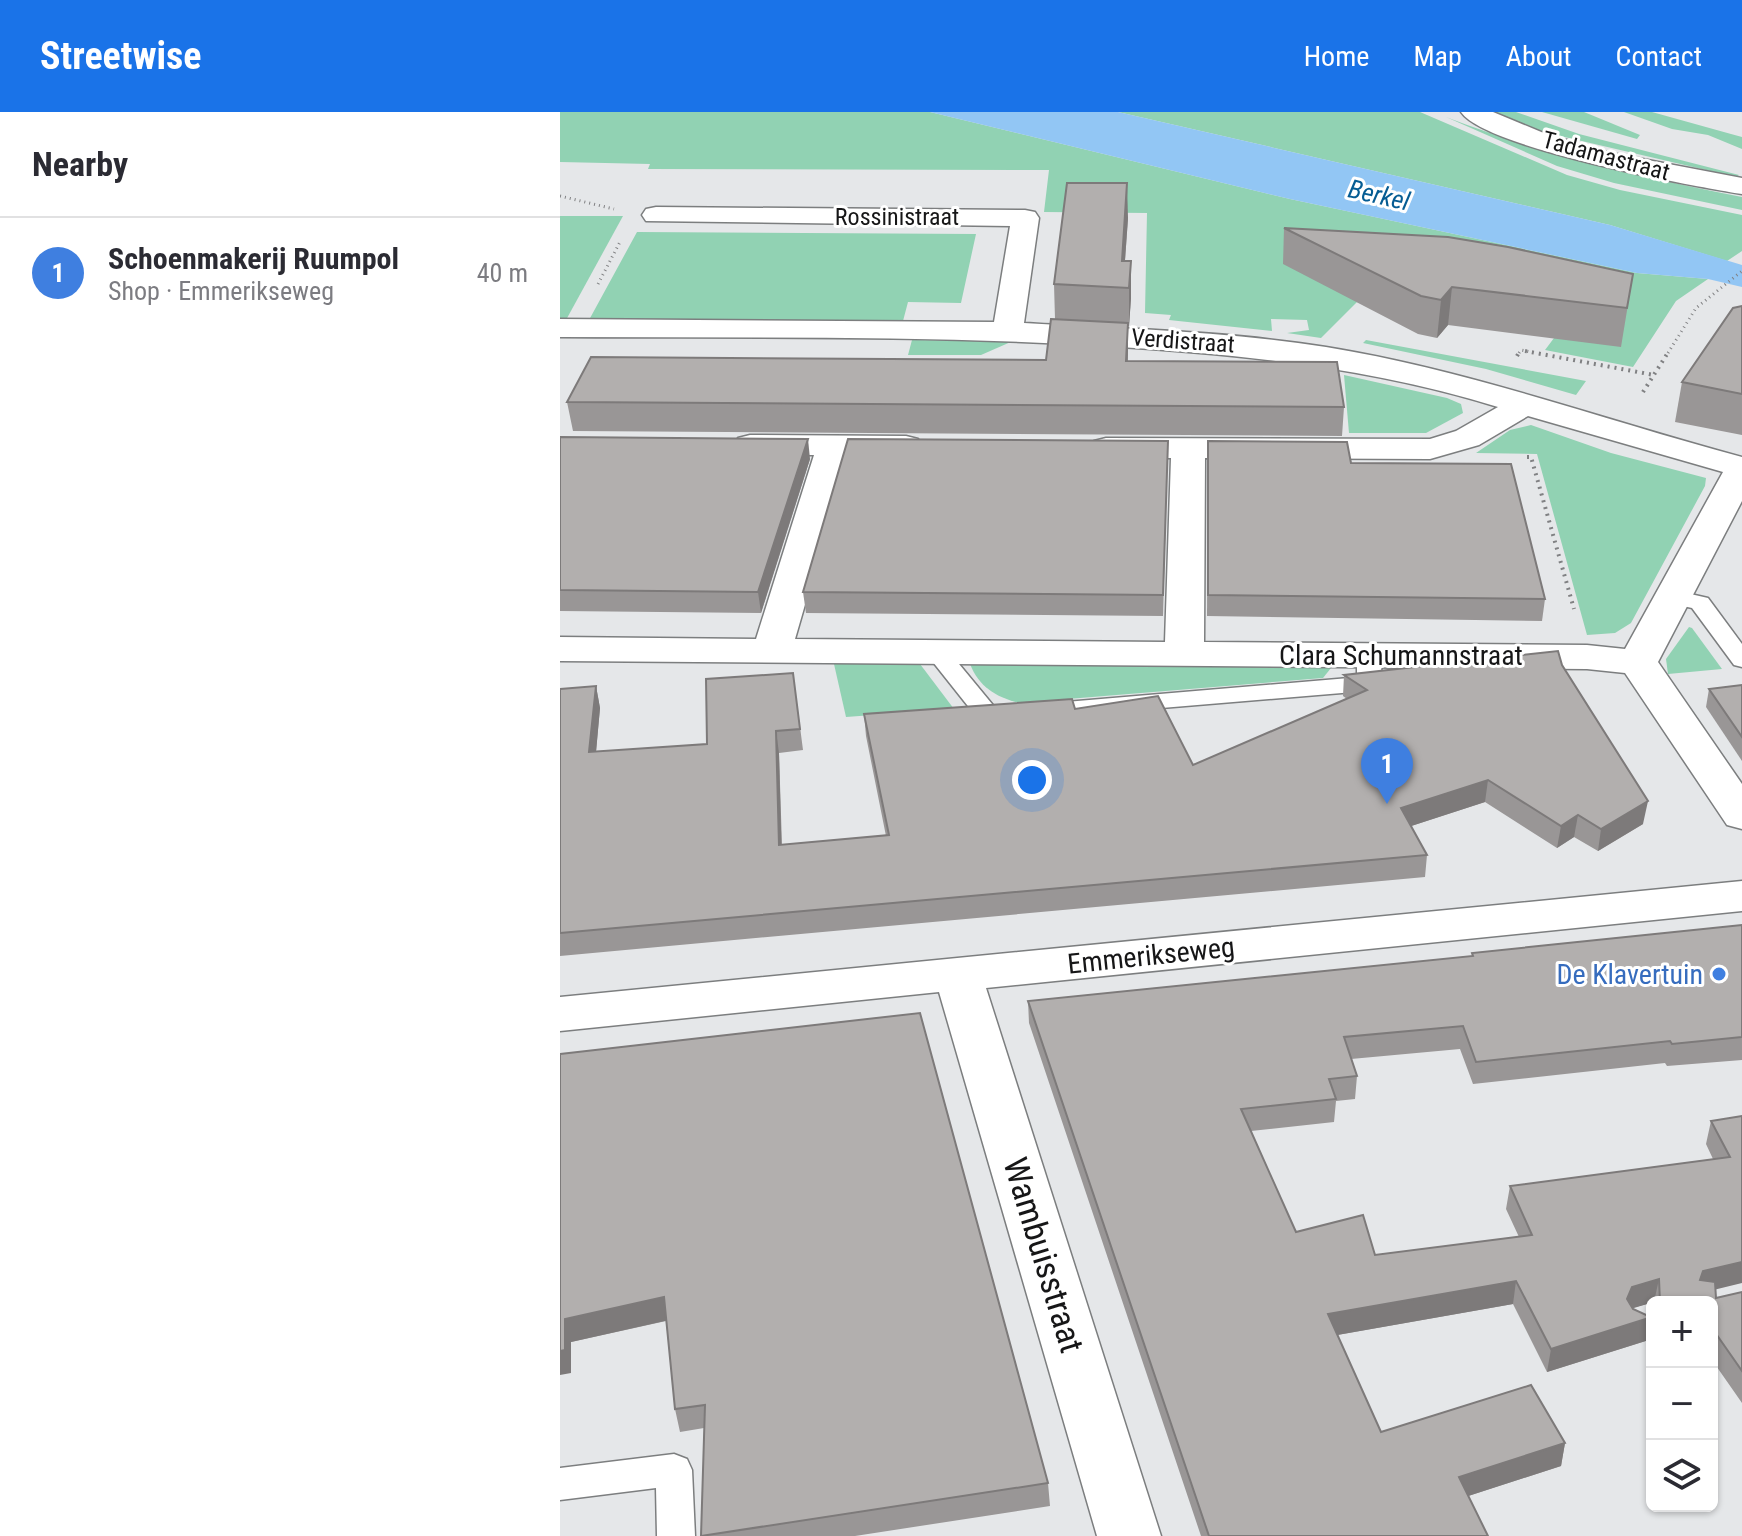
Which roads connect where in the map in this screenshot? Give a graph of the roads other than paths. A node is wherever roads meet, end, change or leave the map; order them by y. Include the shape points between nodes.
1 (1473, 112) edge
2 (1528, 112) edge
3 (1742, 170) edge
4 (1742, 186) edge
5 (645, 215) road end
6 (567, 328) edge
7 (1008, 331) junction
8 (1524, 405) junction
9 (712, 445) edge
10 (834, 446) junction
11 (941, 446) edge
12 (1080, 447) edge
13 (1188, 448) junction
14 (1742, 467) edge
15 (1673, 597) junction
16 (560, 649) edge
17 (772, 651) junction
18 (937, 652) junction
19 (1184, 654) junction
20 (1369, 655) junction
21 (1742, 660) edge
22 (1638, 662) junction
23 (1004, 714) junction
24 (957, 717) edge
25 (1742, 816) edge
26 (1742, 896) edge
27 (958, 975) junction
28 (560, 1014) edge
29 (560, 1484) edge
30 (676, 1536) edge
31 (1129, 1536) edge

1 - 4 street, Tadamastraat via 1593,157
2 - 3 street, Tadamastraat
5 - 7 street, Rossinistraat via 1025,218
6 - 7 street, Verdistraat
7 - 8 street, Verdistraat via 1151,338 1314,355 1467,387
8 - 13 street via 1448,446
8 - 14 street, Verdistraat
9 - 10 street
10 - 11 street
10 - 17 street
12 - 13 street
13 - 19 street
14 - 15 street
15 - 21 lane via 1700,603
15 - 22 street
16 - 17 street, Clara Schumannstraat
17 - 18 street, Clara Schumannstraat
18 - 19 street, Clara Schumannstraat
18 - 23 lane
19 - 20 street, Clara Schumannstraat
20 - 22 street, Clara Schumannstraat
20 - 23 lane via 1369,677 1354,685
22 - 25 street
23 - 24 lane
26 - 27 street, Emmerikseweg
27 - 28 street, Emmerikseweg
27 - 31 street, Wambuisstraat
29 - 30 lane via 674,1470

